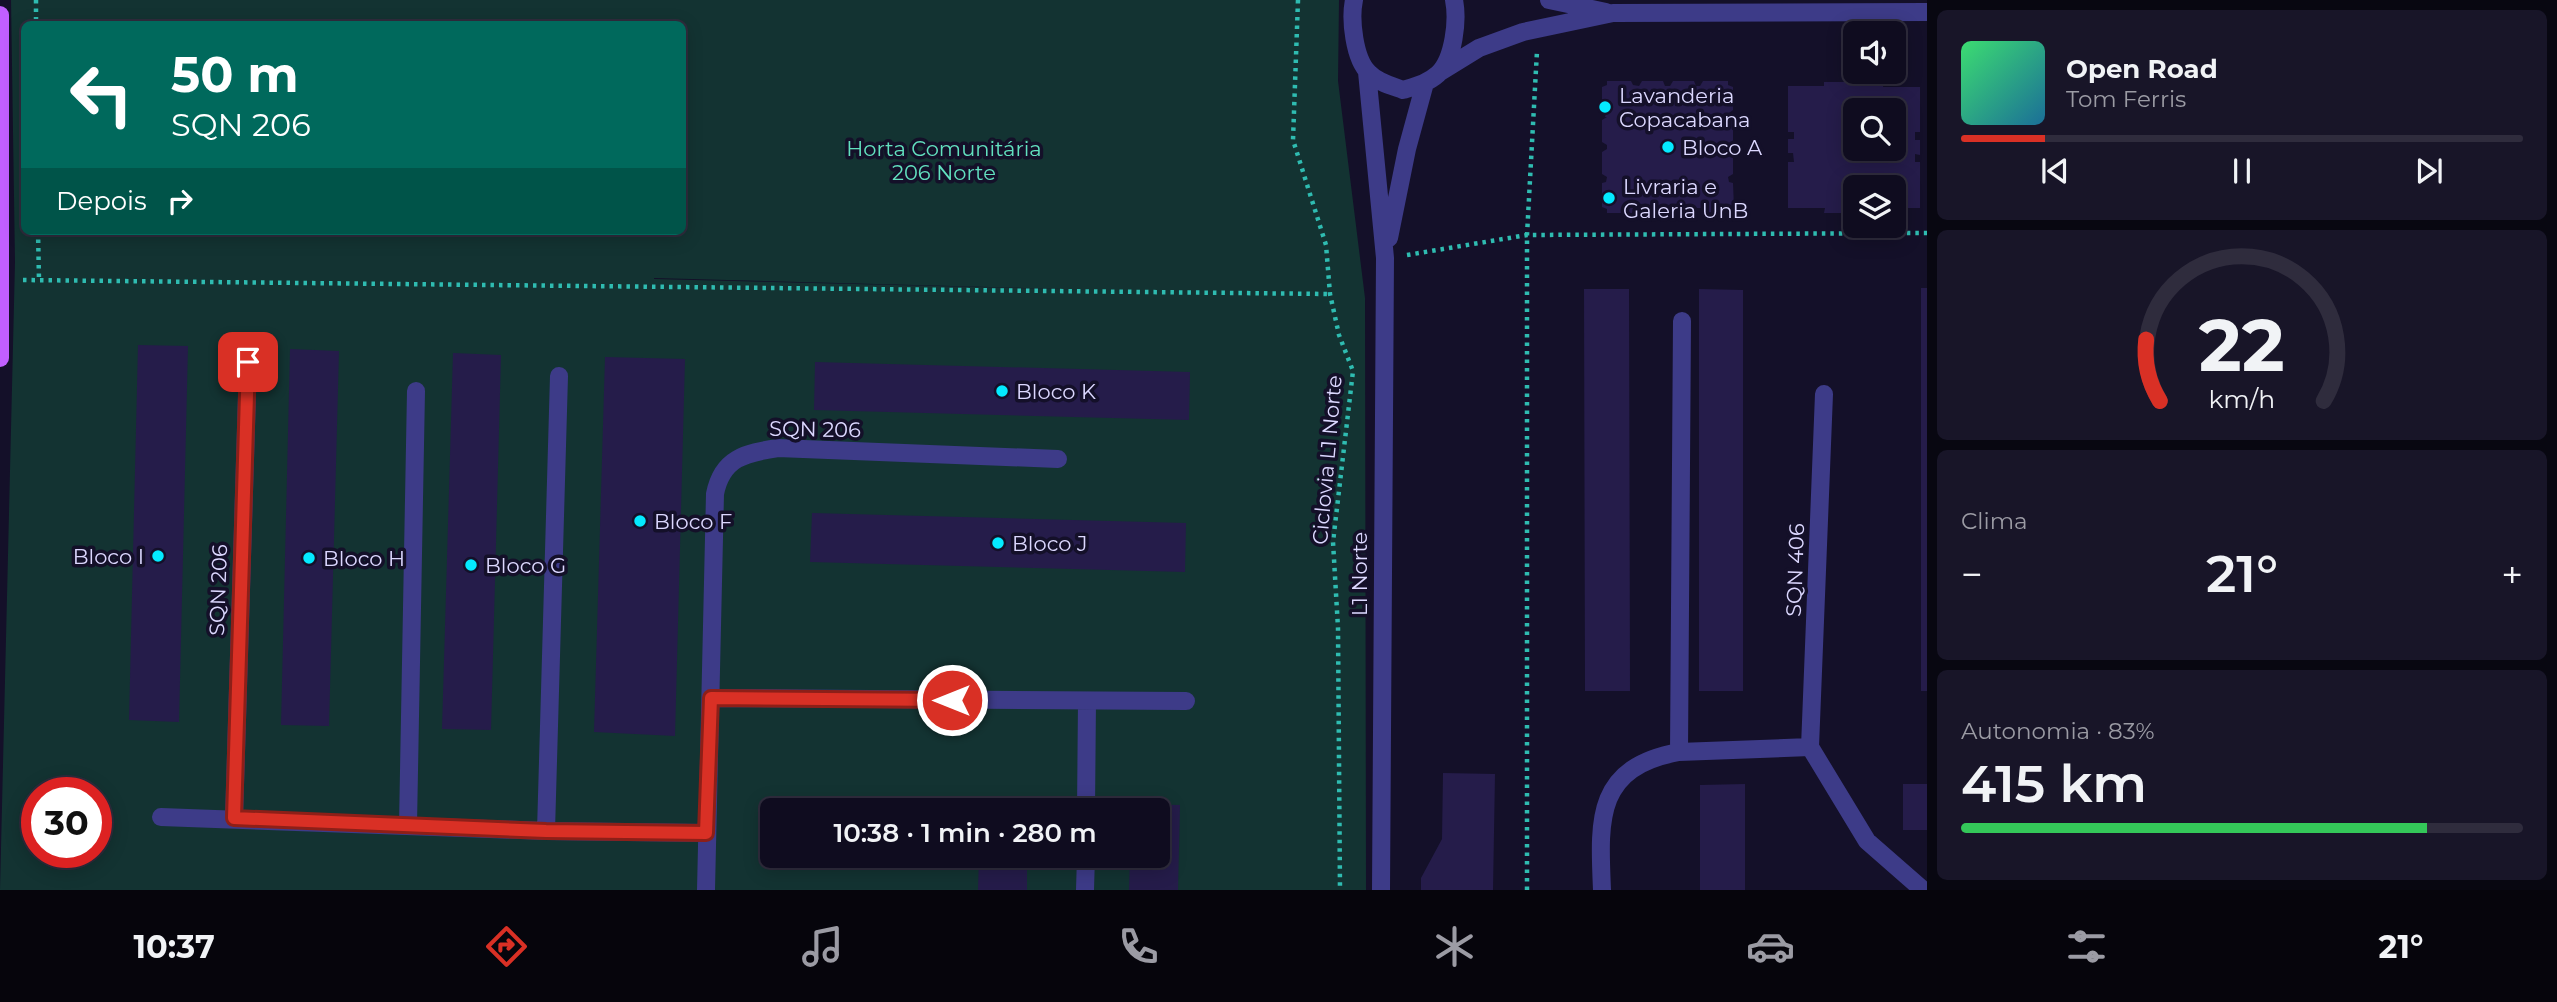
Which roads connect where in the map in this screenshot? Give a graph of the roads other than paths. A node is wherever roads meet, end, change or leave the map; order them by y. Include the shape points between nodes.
1 (1354, 0) edge
2 (1454, 0) edge
3 (1549, 0) edge
4 (1927, 12) edge
5 (1613, 13) junction
6 (0, 15) edge
7 (1367, 72) junction
8 (1440, 72) junction
9 (1425, 83) junction
10 (1385, 258) junction
11 (1, 281) edge
12 (1682, 321) dead end
13 (0, 358) edge
14 (248, 362) dead end
15 (559, 376) dead end
16 (416, 391) dead end
17 (1824, 394) dead end
18 (1058, 459) dead end
19 (711, 698) junction
20 (1087, 701) junction
21 (1186, 701) dead end
22 (1810, 747) junction
23 (1679, 752) junction
24 (1086, 798) edge
25 (161, 817) dead end
26 (234, 818) junction
27 (408, 825) junction
28 (546, 831) junction
29 (706, 833) junction
30 (1086, 868) edge
31 (706, 890) edge
32 (1086, 890) edge
33 (1381, 890) edge
34 (1601, 890) edge
35 (1923, 890) edge

1 - 7 street, L1 Norte via 1353,39
2 - 8 street via 1453,45
3 - 5 street
4 - 5 street
5 - 8 street via 1479,48
6 - 11 main road
7 - 9 street via 1403,90
7 - 10 street, L1 Norte
8 - 9 street
9 - 10 street, L1 Norte
10 - 33 street, L1 Norte
11 - 13 main road
12 - 23 street
14 - 26 street, SQN 206
15 - 28 street
16 - 27 street
17 - 22 street, SQN 406
18 - 19 street, SQN 206 via 778,448 733,461 718,479 715,494
19 - 20 street
19 - 29 street, SQN 206
20 - 21 street
20 - 24 street
22 - 23 street
22 - 35 street via 1867,841
23 - 34 street via 1636,766 1615,786 1604,809
25 - 26 street
26 - 27 street
27 - 28 street
28 - 29 street
29 - 31 street, SQN 206
30 - 32 street

